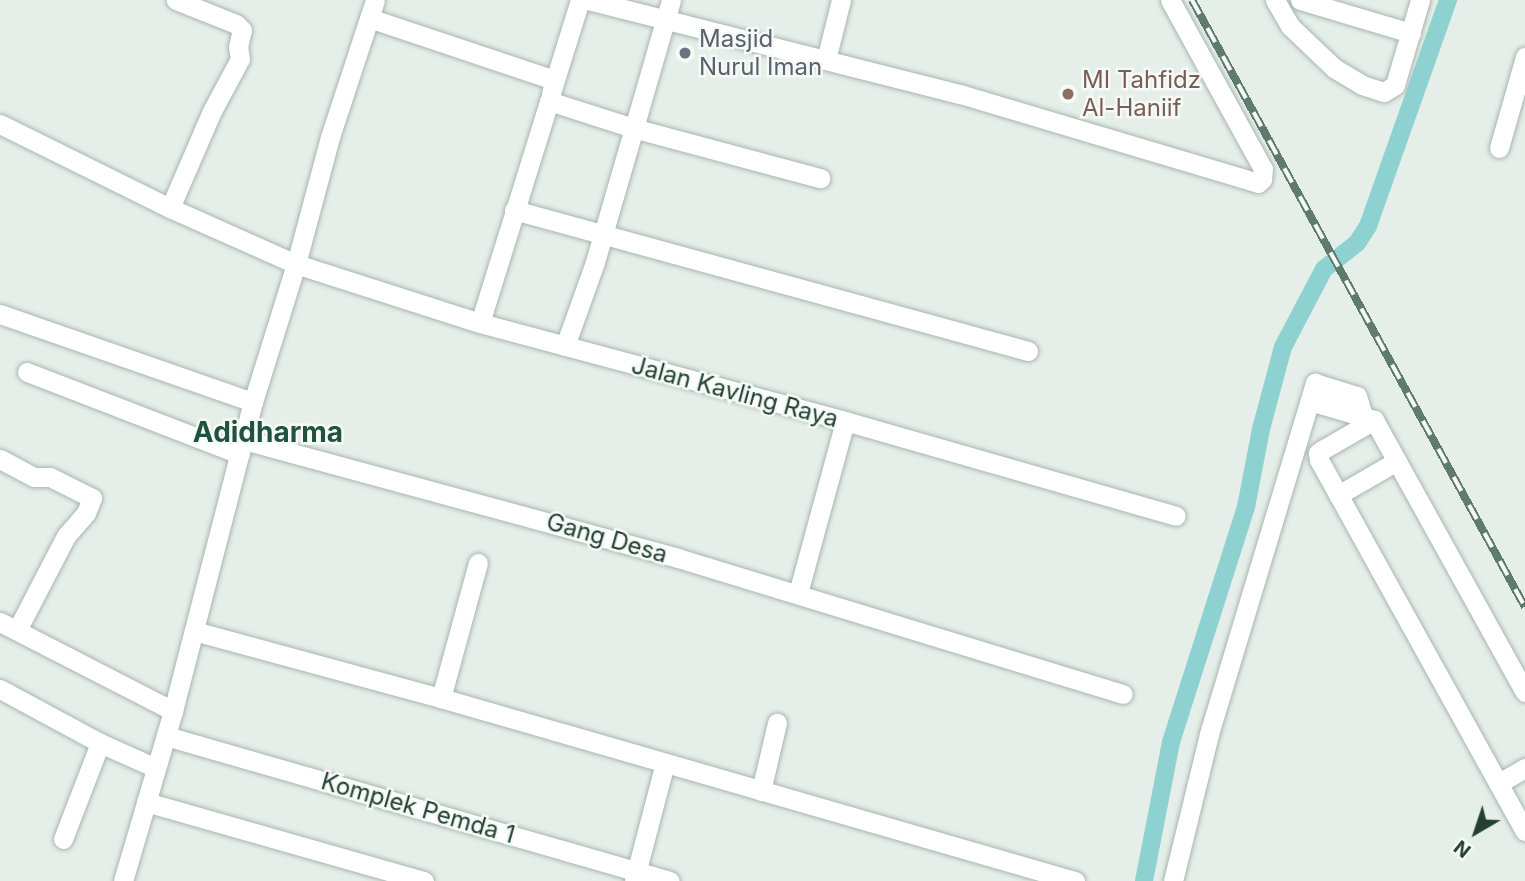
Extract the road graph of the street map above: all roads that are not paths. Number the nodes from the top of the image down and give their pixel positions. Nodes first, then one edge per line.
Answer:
1 (176, 0) edge
2 (580, 0) edge
3 (588, 0) edge
4 (671, 0) edge
5 (841, 0) edge
6 (1170, 0) edge
7 (1275, 0) edge
8 (1300, 0) edge
9 (1419, 0) edge
10 (372, 9) edge
11 (666, 20) junction
12 (1411, 33) junction
13 (1525, 57) edge
14 (825, 60) junction
15 (554, 80) junction
16 (549, 101) junction
17 (0, 124) edge
18 (633, 128) junction
19 (1499, 148) dead end
20 (820, 178) dead end
21 (170, 208) junction
22 (514, 210) junction
23 (603, 233) junction
24 (296, 264) junction
25 (0, 314) edge
26 (480, 323) junction
27 (565, 346) junction
28 (1028, 351) dead end
29 (27, 372) dead end
30 (253, 402) junction
31 (1369, 418) junction
32 (845, 421) junction
33 (242, 447) junction
34 (0, 458) edge
35 (1397, 461) junction
36 (1338, 495) junction
37 (1176, 516) dead end
38 (478, 563) dead end
39 (798, 593) junction
40 (8, 626) edge
41 (194, 631) junction
42 (0, 689) edge
43 (1525, 692) edge
44 (1122, 694) dead end
45 (441, 698) junction
46 (173, 711) junction
47 (777, 723) dead end
48 (166, 736) junction
49 (100, 743) junction
50 (665, 764) junction
51 (156, 768) junction
52 (1525, 768) edge
53 (1499, 783) junction
54 (761, 791) junction
55 (146, 802) junction
56 (1525, 831) edge
57 (63, 839) dead end
58 (635, 876) edge
59 (129, 880) edge
60 (424, 881) edge
61 (670, 881) edge
62 (1075, 881) edge
63 (1173, 881) edge

1 - 21 street
2 - 15 street
3 - 11 street
4 - 11 street
5 - 14 street
6 - 14 street
7 - 12 street
8 - 12 street
9 - 12 street
10 - 15 street
10 - 24 street
11 - 14 street
11 - 18 street
13 - 19 street
15 - 16 street
16 - 18 street
16 - 22 street
17 - 21 street, Jalan Kavling Raya
18 - 20 street
18 - 23 street
21 - 24 street, Jalan Kavling Raya
22 - 23 street
22 - 26 street
23 - 27 street
23 - 28 street
24 - 26 street, Jalan Kavling Raya
24 - 30 street
25 - 30 street
26 - 27 street, Jalan Kavling Raya
27 - 32 street, Jalan Kavling Raya
29 - 33 street, Gang Desa
30 - 33 street
31 - 35 street
31 - 36 street
31 - 63 street
32 - 37 street, Jalan Kavling Raya
32 - 39 street
33 - 39 street, Gang Desa
33 - 41 street
34 - 40 street
35 - 36 street
35 - 43 street
36 - 53 street
38 - 45 street
39 - 44 street, Gang Desa
40 - 46 street
41 - 45 street
41 - 46 street
42 - 49 street
45 - 50 street
46 - 48 street
47 - 54 street
48 - 51 street
48 - 58 street, Komplek Pemda 1
49 - 51 street
49 - 57 street
50 - 54 street
50 - 58 street
51 - 55 street
52 - 53 street
53 - 56 street
54 - 62 street
55 - 59 street
55 - 60 street
58 - 61 street, Komplek Pemda 1

